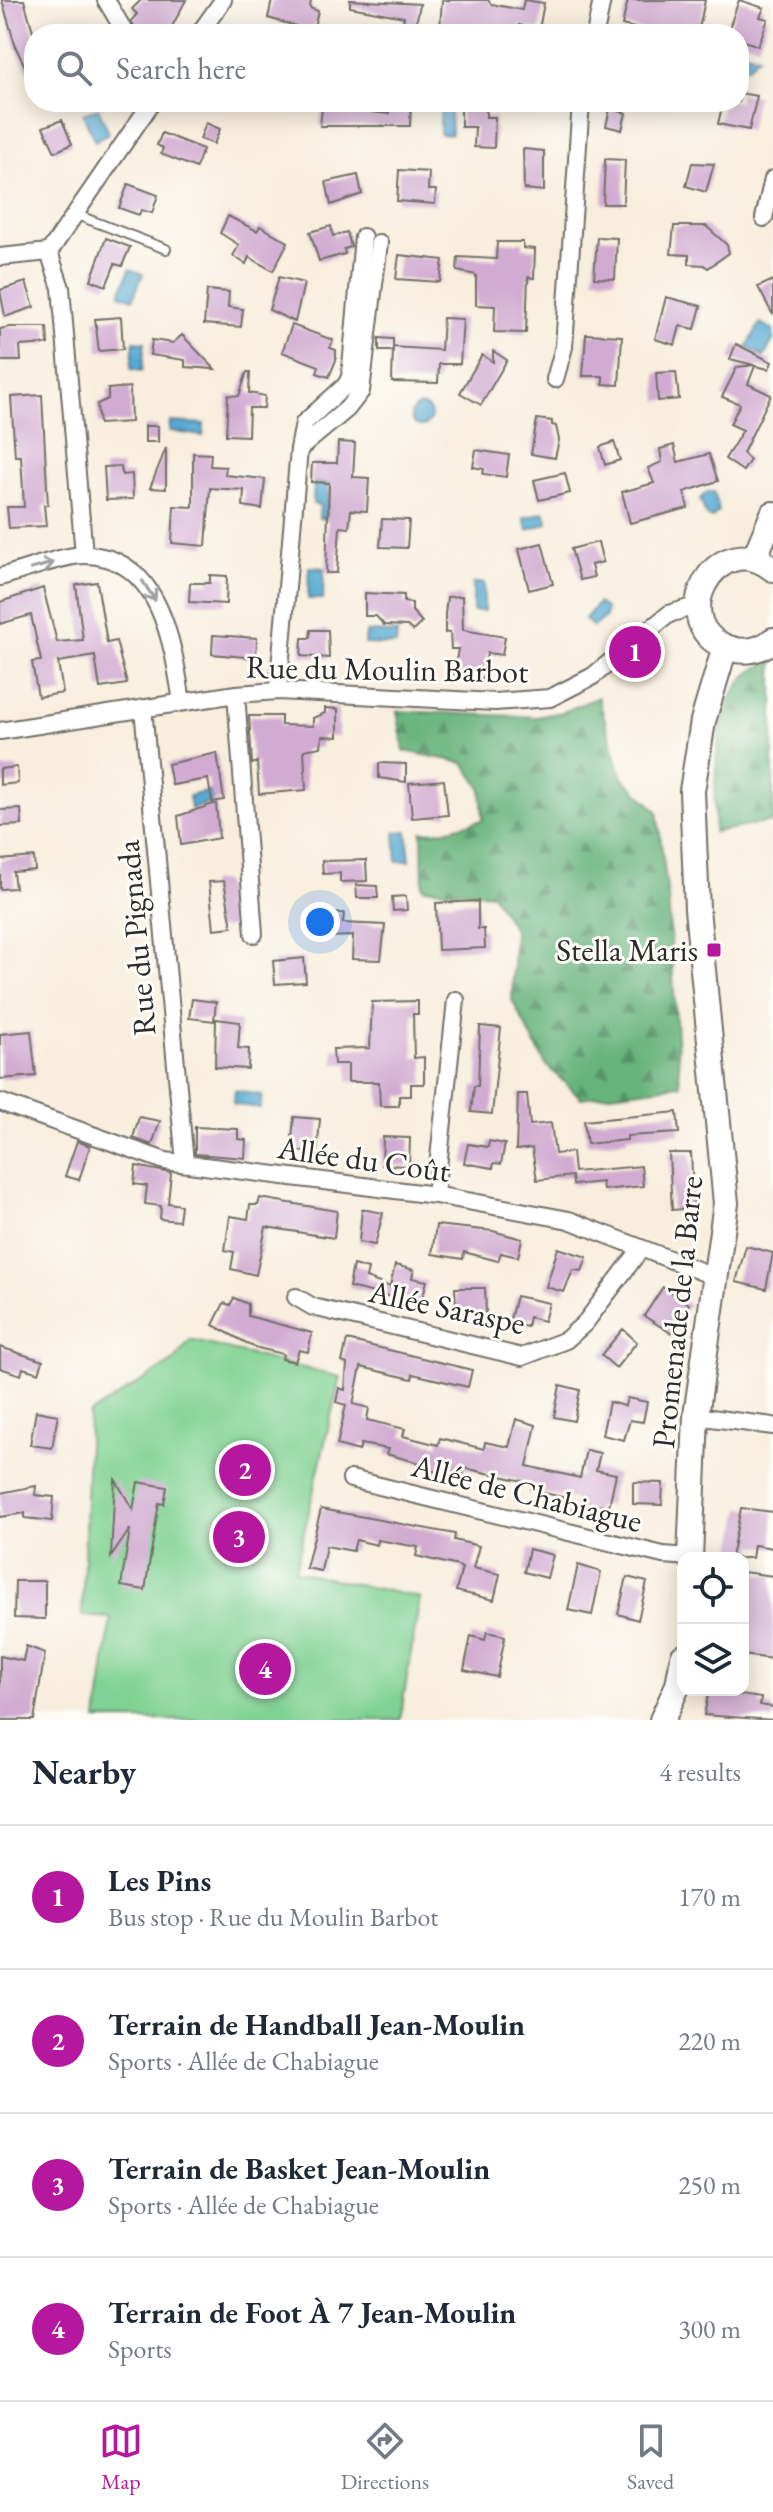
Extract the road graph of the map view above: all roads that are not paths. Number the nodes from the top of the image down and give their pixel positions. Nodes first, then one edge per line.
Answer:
1 (106, 0) edge
2 (223, 0) edge
3 (602, 0) edge
4 (120, 24) edge
5 (206, 24) edge
6 (597, 24) edge
7 (145, 112) edge
8 (580, 112) edge
9 (773, 179) edge
10 (77, 215) junction
11 (764, 218) dead end
12 (371, 240) dead end
13 (166, 249) dead end
14 (49, 252) junction
15 (0, 257) edge
16 (555, 379) dead end
17 (773, 514) edge
18 (84, 555) junction
19 (764, 564) edge
20 (0, 577) edge
21 (698, 605) junction
22 (773, 640) edge
23 (725, 647) junction
24 (278, 691) junction
25 (236, 694) junction
26 (182, 702) junction
27 (143, 708) junction
28 (0, 731) edge
29 (254, 934) dead end
30 (456, 1000) dead end
31 (0, 1102) edge
32 (185, 1163) junction
33 (435, 1195) junction
34 (640, 1250) junction
35 (718, 1278) junction
36 (296, 1297) dead end
37 (696, 1416) junction
38 (773, 1426) edge
39 (351, 1479) dead end
40 (690, 1552) edge
41 (677, 1557) edge
42 (677, 1687) edge
43 (662, 1720) edge

1 - 4 street
2 - 5 street
3 - 6 street
7 - 10 street
8 - 16 street
9 - 11 street
10 - 13 lane
10 - 14 street
12 - 24 street
14 - 15 street
14 - 18 street
17 - 19 main road
20 -> 18 street
18 -> 26 street
19 - 21 main road
21 - 23 main road
21 - 24 street, Rue du Moulin Barbot
22 - 23 main road
23 - 35 main road, Promenade de la Barre
24 - 25 street, Rue du Moulin Barbot
25 - 26 street, Rue du Moulin Barbot
25 - 29 street
26 - 27 street, Rue du Moulin Barbot
27 - 28 street, Rue du Moulin Barbot
27 - 32 street, Rue du Pignada
30 - 33 street
31 - 32 street, Allée du Coût
32 - 33 street, Allée du Coût
33 - 34 street, Allée du Coût
34 - 35 street, Allée du Coût
34 - 36 street, Allée Saraspe
35 - 37 main road, Promenade de la Barre
37 - 38 street
37 - 40 main road, Promenade de la Barre
39 - 41 street, Allée de Chabiague
42 - 43 main road

